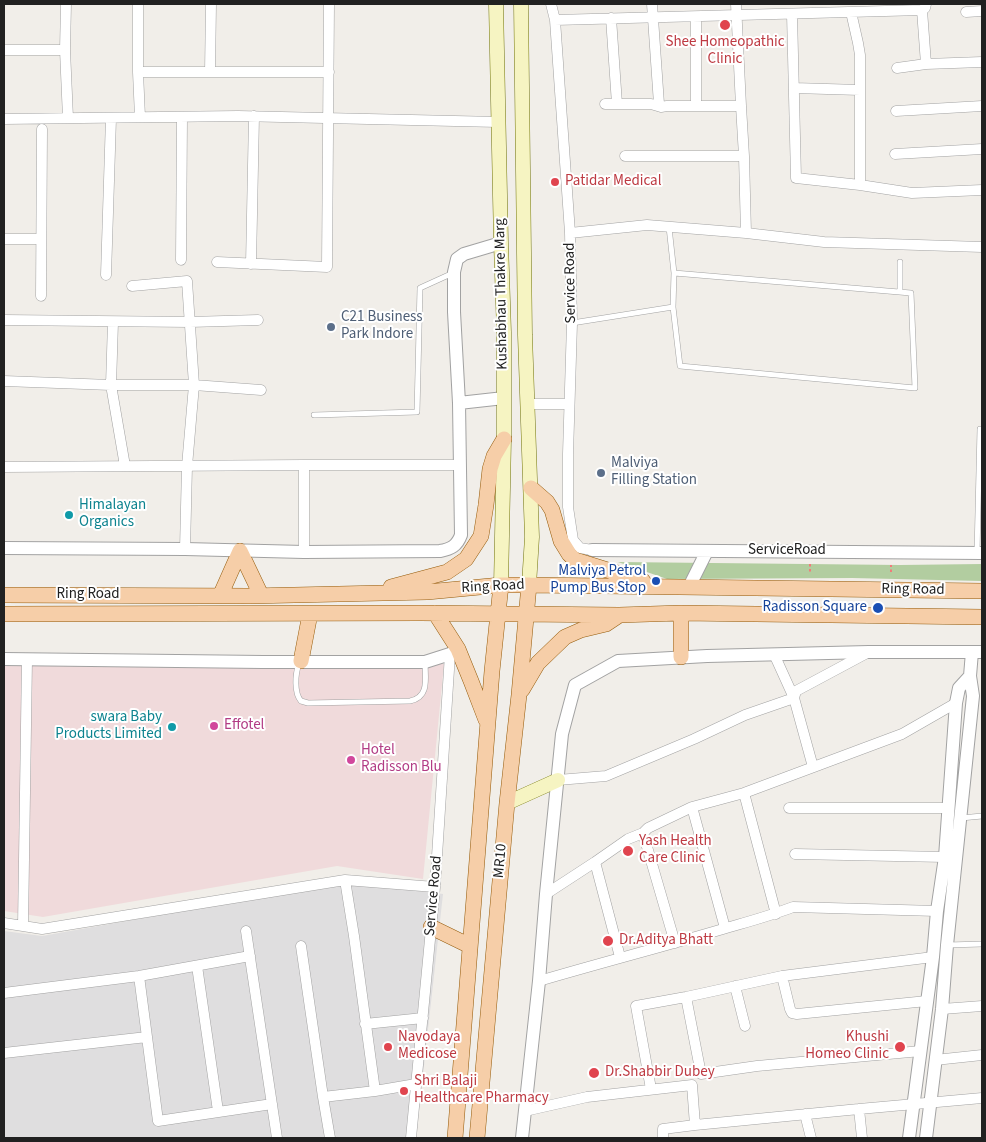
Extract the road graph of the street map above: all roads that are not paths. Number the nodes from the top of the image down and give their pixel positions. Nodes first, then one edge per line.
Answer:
1 (66, 4) edge
2 (138, 4) edge
3 (211, 4) edge
4 (329, 4) edge
5 (496, 4) edge
6 (520, 4) edge
7 (552, 4) edge
8 (652, 4) edge
9 (736, 4) edge
10 (924, 7) edge
11 (851, 12) junction
12 (966, 12) dead end
13 (982, 12) edge
14 (792, 14) junction
15 (738, 15) junction
16 (696, 17) junction
17 (611, 18) junction
18 (652, 18) junction
19 (555, 20) junction
20 (4, 50) edge
21 (65, 50) junction
22 (982, 62) edge
23 (926, 64) junction
24 (897, 68) dead end
25 (138, 72) junction
26 (210, 72) junction
27 (328, 72) junction
28 (794, 88) junction
29 (860, 90) junction
30 (605, 104) dead end
31 (617, 104) junction
32 (696, 106) junction
33 (741, 106) junction
34 (982, 106) edge
35 (661, 107) junction
36 (896, 111) dead end
37 (254, 116) junction
38 (140, 117) junction
39 (182, 117) junction
40 (68, 118) junction
41 (111, 118) junction
42 (328, 118) junction
43 (4, 119) edge
44 (498, 122) junction
45 (42, 130) dead end
46 (982, 149) edge
47 (895, 154) dead end
48 (625, 156) dead end
49 (744, 156) junction
50 (860, 185) junction
51 (982, 190) edge
52 (669, 227) junction
53 (570, 233) junction
54 (746, 233) junction
55 (4, 239) edge
56 (41, 240) junction
57 (501, 244) junction
58 (982, 248) edge
59 (181, 260) dead end
60 (217, 262) dead end
61 (900, 262) dead end
62 (251, 264) junction
63 (454, 272) junction
64 (674, 273) junction
65 (106, 275) dead end
66 (132, 286) dead end
67 (900, 292) junction
68 (41, 296) dead end
69 (672, 307) junction
70 (4, 320) edge
71 (258, 320) dead end
72 (113, 322) junction
73 (190, 322) junction
74 (572, 323) junction
75 (4, 381) edge
76 (111, 384) junction
77 (194, 385) junction
78 (261, 390) dead end
79 (504, 398) junction
80 (459, 403) junction
81 (528, 404) junction
82 (569, 404) junction
83 (314, 415) dead end
84 (980, 428) dead end
85 (504, 439) junction
86 (304, 465) junction
87 (460, 465) junction
88 (125, 466) junction
89 (186, 466) junction
90 (4, 467) edge
91 (531, 488) junction
92 (4, 548) edge
93 (184, 549) junction
94 (240, 550) junction
95 (592, 550) joint
96 (707, 551) junction
97 (304, 552) junction
98 (980, 553) edge
99 (501, 585) junction
100 (529, 585) junction
101 (661, 587) junction
102 (689, 587) junction
103 (982, 591) edge
104 (370, 593) junction
105 (4, 595) edge
106 (262, 595) junction
107 (220, 596) junction
108 (435, 613) junction
109 (498, 613) junction
110 (681, 613) junction
111 (4, 614) edge
112 (310, 614) junction
113 (526, 614) junction
114 (620, 615) junction
115 (982, 617) edge
116 (454, 652) junction
117 (869, 652) junction
118 (977, 652) edge
119 (774, 654) junction
120 (681, 657) junction
121 (4, 659) edge
122 (27, 659) junction
123 (301, 661) junction
124 (425, 662) junction
125 (970, 676) junction
126 (519, 695) junction
127 (794, 698) junction
128 (956, 703) junction
129 (488, 726) junction
130 (813, 768) junction
131 (558, 780) junction
132 (744, 793) junction
133 (507, 803) junction
134 (692, 808) junction
135 (789, 808) dead end
136 (949, 808) junction
137 (982, 816) edge
138 (961, 818) junction
139 (643, 833) junction
140 (795, 854) dead end
141 (945, 857) junction
142 (595, 862) junction
143 (345, 880) junction
144 (435, 887) junction
145 (546, 894) junction
146 (937, 911) junction
147 (776, 914) junction
148 (4, 923) edge
149 (23, 926) junction
150 (431, 927) junction
151 (726, 928) junction
152 (246, 931) dead end
153 (675, 943) junction
154 (982, 944) edge
155 (947, 945) junction
156 (301, 946) dead end
157 (470, 946) junction
158 (250, 956) junction
159 (620, 957) junction
160 (933, 957) junction
161 (197, 966) junction
162 (139, 976) junction
163 (782, 976) junction
164 (539, 981) junction
165 (735, 986) junction
166 (4, 993) edge
167 (686, 997) junction
168 (927, 1001) junction
169 (982, 1006) edge
170 (942, 1009) junction
171 (423, 1018) junction
172 (365, 1024) junction
173 (745, 1026) dead end
174 (147, 1037) junction
175 (921, 1051) junction
176 (4, 1053) edge
177 (982, 1055) edge
178 (935, 1060) junction
179 (416, 1084) junction
180 (651, 1089) junction
181 (375, 1091) junction
182 (323, 1097) junction
183 (982, 1098) edge
184 (931, 1102) junction
185 (272, 1104) junction
186 (914, 1104) junction
187 (859, 1109) junction
188 (218, 1111) junction
189 (525, 1111) junction
190 (805, 1114) junction
191 (695, 1126) junction
192 (277, 1138) edge
193 (330, 1138) edge
194 (411, 1138) edge
195 (455, 1138) edge
196 (477, 1138) edge
197 (522, 1138) edge
198 (663, 1138) edge
199 (811, 1138) edge
200 (862, 1138) edge
201 (909, 1138) edge
202 (926, 1138) edge

1 - 21 street
2 - 25 street
3 - 26 street
4 - 27 street
5 - 44 main road, Kushabhau Thakre Marg
6 - 81 main road, Kushabhau Thakre Marg
7 - 19 street, Service Road
8 - 18 street
9 - 15 street
10 - 11 street
10 - 23 street
11 - 14 street
11 - 29 street
12 - 13 street
14 - 15 street
14 - 28 street
15 - 16 street
15 - 33 street
16 - 18 street
16 - 32 street
17 - 18 street
17 - 19 street
17 - 31 street
18 - 35 street
19 - 53 street, Service Road
20 - 21 street
21 - 40 street
22 - 23 street
23 - 24 street
25 - 26 street
25 - 38 street
26 - 27 street
27 - 42 street
28 - 29 street
28 - 50 street
29 - 50 street
30 - 31 street
31 - 35 street
32 - 33 street
32 - 35 street
33 - 49 street
34 - 36 street
37 - 39 street
37 - 42 street
37 - 62 street
38 - 39 street
38 - 41 street
39 - 59 street
40 - 41 street
40 - 43 street
41 - 65 street
42 - 44 street
42 - 62 street
44 - 57 main road, Kushabhau Thakre Marg
45 - 56 street
46 - 47 street
48 - 49 street
49 - 54 street
50 - 51 street
52 - 53 street
52 - 54 street
52 - 64 lane
53 - 74 street, Service Road
54 - 58 street
55 - 56 street
56 - 68 street
57 - 63 street
57 - 79 main road, Kushabhau Thakre Marg
60 - 62 street
61 - 67 lane
63 - 80 street
63 - 83 lane
64 - 67 lane
64 - 69 lane
66 - 73 street
67 - 69 lane
69 - 74 lane
70 - 72 street
71 - 73 street
72 - 73 street
72 - 76 street
73 - 77 street
74 - 82 street, Service Road
75 - 76 street
76 - 77 street
76 - 88 street
77 - 78 street
77 - 89 street
79 - 80 street
79 - 85 main road, Kushabhau Thakre Marg
80 - 87 street
81 - 82 street
81 - 91 main road, Kushabhau Thakre Marg
82 - 95 street, Service Road
84 - 98 lane
85 - 99 main road, Kushabhau Thakre Marg
85 - 104 main road
86 - 87 street
86 - 89 street
86 - 97 street
87 - 97 street
88 - 89 street
88 - 90 street
89 - 93 street
91 - 100 main road, Kushabhau Thakre Marg
91 - 101 main road
92 - 93 street
93 - 94 street
94 - 97 street
94 - 106 main road
94 - 107 main road
95 - 96 street, ServiceRoad
96 - 98 street, ServiceRoad
96 - 102 street
99 - 100 main road, Ring Road
99 - 104 main road, Ring Road
99 - 109 main road, MR10
100 - 101 main road, Ring Road
100 - 113 main road, MR10
101 - 102 main road, Ring Road
102 - 103 main road, Ring Road
104 - 106 main road, Ring Road
105 - 107 main road, Ring Road
106 - 107 main road, Ring Road
108 - 109 main road, Ring Road
108 - 112 main road, Ring Road
108 - 116 main road
109 - 113 main road, Ring Road
109 - 129 main road, MR10
110 - 114 main road, Ring Road
110 - 115 main road, Ring Road
110 - 120 main road
111 - 112 main road, Ring Road
112 - 123 main road
113 - 114 main road, Ring Road
113 - 126 main road, MR10
114 - 126 main road
116 - 124 street
116 - 129 main road
116 - 144 street, Service Road
117 - 118 street
117 - 119 street
117 - 127 street
118 - 125 street
119 - 120 street
119 - 127 street
120 - 131 street
121 - 122 street
122 - 123 street
122 - 149 street
123 - 124 street
123 - 124 lane
125 - 128 street
125 - 138 street
126 - 133 main road, MR10
127 - 130 street
127 - 131 street
128 - 130 street
128 - 136 street
129 - 157 main road, MR10
130 - 132 street
131 - 133 main road
131 - 145 street
132 - 134 street
132 - 147 street
133 - 196 main road, MR10
134 - 139 street
134 - 151 street
135 - 136 street
136 - 141 street
137 - 138 lane
138 - 155 street
139 - 142 street
139 - 153 street
140 - 141 street
141 - 146 street
142 - 145 street
142 - 159 street
143 - 144 street
143 - 149 street
143 - 172 street
144 - 150 street, Service Road
145 - 164 street
146 - 147 street
146 - 160 street
147 - 151 street
148 - 149 street
150 - 157 main road
150 - 171 street, Service Road
151 - 153 street
152 - 158 street
153 - 159 street
154 - 155 lane
155 - 170 street
156 - 182 street
157 - 195 main road, MR10
158 - 161 street
158 - 185 street
159 - 164 street
160 - 163 street
160 - 168 street
161 - 162 street
161 - 188 street
162 - 166 street
162 - 174 street
163 - 165 street
163 - 168 street
164 - 189 street
165 - 167 street
165 - 173 street
167 - 175 street
167 - 180 street
168 - 175 street
169 - 170 street
170 - 178 street
171 - 172 street
171 - 179 street, Service Road
172 - 181 street
174 - 176 street
174 - 188 street
175 - 186 street
177 - 178 street
178 - 184 street
179 - 181 street
179 - 194 street, Service Road
180 - 189 street
180 - 191 street
181 - 182 street
182 - 193 street
183 - 184 street
184 - 186 street
184 - 202 street
185 - 188 street
185 - 192 street
186 - 187 street
186 - 201 street
187 - 190 street
187 - 200 street
189 - 197 street
190 - 191 street
190 - 199 street
191 - 198 street

